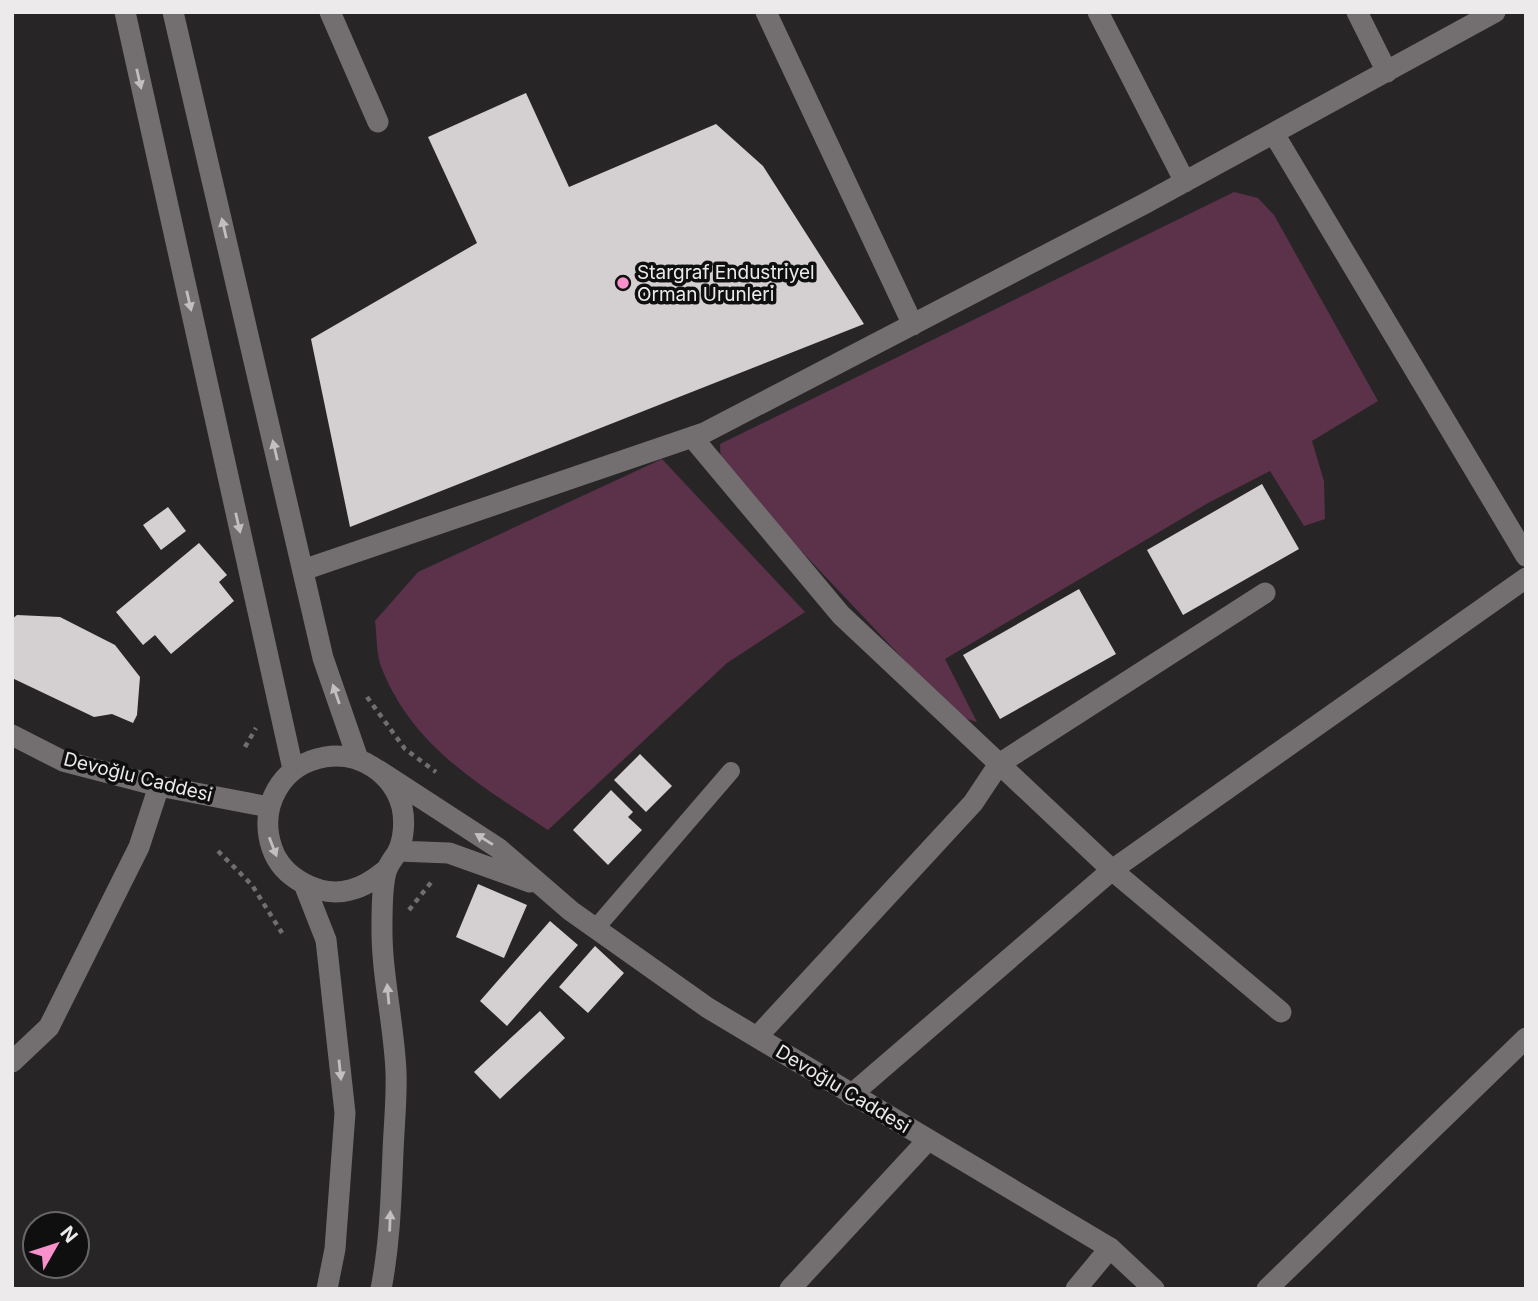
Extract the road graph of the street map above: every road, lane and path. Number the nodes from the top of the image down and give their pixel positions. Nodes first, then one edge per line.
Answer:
1 (125, 12) edge
2 (173, 12) edge
3 (330, 12) edge
4 (766, 12) edge
5 (1098, 12) edge
6 (1357, 12) edge
7 (1495, 12) edge
8 (1387, 72) junction
9 (378, 122) dead end
10 (1274, 134) junction
11 (1185, 182) junction
12 (913, 325) junction
13 (692, 437) junction
14 (1526, 556) edge
15 (303, 570) junction
16 (1526, 578) edge
17 (1265, 593) dead end
18 (366, 696) dead end
19 (256, 728) dead end
20 (12, 735) edge
21 (245, 747) dead end
22 (358, 759) junction
23 (999, 764) junction
24 (293, 769) junction
25 (378, 770) junction
26 (731, 771) dead end
27 (446, 780) dead end
28 (159, 786) junction
29 (269, 807) junction
30 (218, 851) dead end
31 (398, 851) junction
32 (386, 870) junction
33 (1112, 870) junction
34 (433, 880) dead end
35 (535, 883) junction
36 (304, 884) junction
37 (408, 910) dead end
38 (595, 929) junction
39 (282, 933) dead end
40 (1281, 1012) dead end
41 (757, 1037) junction
42 (1526, 1038) edge
43 (12, 1062) edge
44 (851, 1094) junction
45 (928, 1140) junction
46 (1110, 1248) junction
47 (327, 1289) edge
48 (381, 1289) edge
49 (790, 1289) edge
50 (1076, 1289) edge
51 (1154, 1289) edge
52 (1267, 1289) edge

1 -> 24 street
15 -> 2 street
3 - 9 street
4 - 12 street
5 - 11 street
6 - 8 street
7 - 8 street
8 - 10 street
10 - 11 street
10 - 14 street
11 - 12 street
12 - 13 street
13 - 15 street
13 - 23 street
22 -> 15 street
16 - 33 street
17 - 23 street
18 - 27 path
19 - 21 path
20 - 28 street, Devoğlu Caddesi
22 - 24 street
22 - 25 street
23 - 33 street
23 - 41 street
24 - 29 street
25 - 31 street
35 -> 25 street
26 - 38 lane
28 - 29 street, Devoğlu Caddesi
28 - 43 street
29 -> 36 street
30 - 39 path
31 - 32 street
31 - 35 street
32 - 36 street
48 -> 32 street
33 - 40 street
33 - 44 street
34 - 37 path
35 - 38 street, Devoğlu Caddesi
36 -> 47 street
38 - 41 street, Devoğlu Caddesi
41 - 44 street, Devoğlu Caddesi
42 - 52 street
44 - 45 street, Devoğlu Caddesi
45 - 46 street, Devoğlu Caddesi
45 - 49 street
46 - 50 street
46 - 51 street, Devoğlu Caddesi

